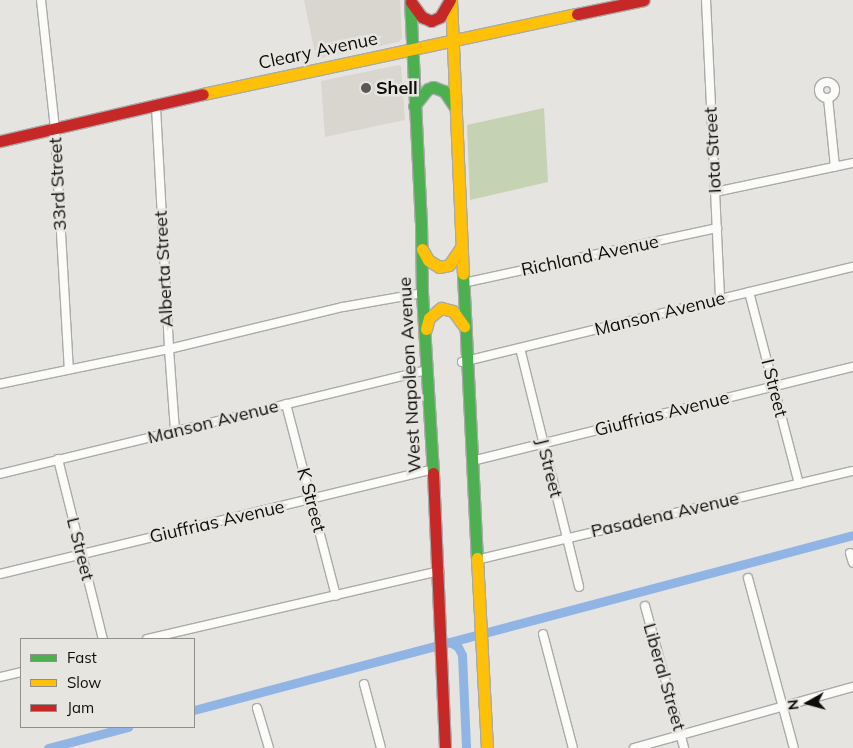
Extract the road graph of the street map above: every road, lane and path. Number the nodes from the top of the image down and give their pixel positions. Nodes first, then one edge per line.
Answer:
1 (41, 0) edge
2 (410, 0) edge
3 (451, 0) edge
4 (644, 0) edge
5 (706, 0) edge
6 (453, 40) junction
7 (412, 49) junction
8 (828, 98) dead end
9 (414, 106) junction
10 (156, 107) junction
11 (454, 108) junction
12 (55, 129) junction
13 (1, 141) edge
14 (853, 163) edge
15 (835, 167) junction
16 (715, 192) junction
17 (717, 228) junction
18 (461, 247) junction
19 (421, 248) junction
20 (853, 267) edge
21 (463, 283) junction
22 (749, 292) junction
23 (422, 293) junction
24 (720, 300) junction
25 (465, 328) junction
26 (425, 332) junction
27 (520, 348) junction
28 (169, 349) junction
29 (464, 361) junction
30 (853, 366) edge
31 (69, 369) junction
32 (427, 370) junction
33 (0, 384) edge
34 (773, 386) junction
35 (286, 404) junction
36 (175, 431) junction
37 (544, 443) junction
38 (58, 459) junction
39 (472, 461) junction
40 (434, 469) junction
41 (853, 471) edge
42 (0, 474) edge
43 (799, 484) junction
44 (311, 500) junction
45 (566, 538) junction
46 (850, 553) dead end
47 (82, 554) junction
48 (476, 560) junction
49 (853, 563) edge
50 (439, 571) junction
51 (0, 574) edge
52 (748, 578) dead end
53 (578, 588) dead end
54 (336, 596) junction
55 (644, 606) dead end
56 (543, 634) dead end
57 (103, 638) edge
58 (152, 638) edge
59 (20, 672) edge
60 (0, 677) edge
61 (364, 684) dead end
62 (853, 687) edge
63 (783, 707) junction
64 (257, 708) dead end
65 (681, 735) junction
66 (269, 748) edge
67 (381, 748) edge
68 (445, 748) edge
69 (487, 748) edge
70 (572, 748) edge
71 (634, 748) edge
72 (684, 748) edge
73 (794, 748) edge

1 - 12 street, 33rd Street
2 - 3 main road
2 - 7 main road, West Napoleon Avenue
3 - 6 main road
4 - 6 main road, Cleary Avenue
5 - 16 street, Iota Street
6 - 7 main road, Cleary Avenue
6 - 11 main road
7 - 9 main road, West Napoleon Avenue
7 - 10 main road, Cleary Avenue
8 - 15 street
9 - 11 main road
9 - 19 main road, West Napoleon Avenue
10 - 12 main road, Cleary Avenue
10 - 28 street, Alberta Street
11 - 18 main road
12 - 13 main road, Cleary Avenue
12 - 31 street, 33rd Street
14 - 15 street
15 - 16 street
16 - 17 street, Iota Street
17 - 21 street, Richland Avenue
17 - 24 street, Iota Street
18 - 19 main road
18 - 21 main road
19 - 23 main road, West Napoleon Avenue
20 - 22 street, Manson Avenue
21 - 25 main road
22 - 24 street, Manson Avenue
22 - 34 street, I Street
23 - 26 main road, West Napoleon Avenue
23 - 28 street
24 - 27 street, Manson Avenue
25 - 26 main road
25 - 29 main road
26 - 32 main road, West Napoleon Avenue
27 - 29 street, Manson Avenue
27 - 37 street, J Street
28 - 31 street
28 - 36 street, Alberta Street
29 - 39 main road
30 - 34 street, Giuffrias Avenue
31 - 33 street
32 - 35 street, Manson Avenue
32 - 40 main road, West Napoleon Avenue
34 - 37 street, Giuffrias Avenue
34 - 43 street, I Street
35 - 36 street, Manson Avenue
35 - 44 street, K Street
36 - 38 street, Manson Avenue
37 - 39 street, Giuffrias Avenue
37 - 45 street, J Street
38 - 42 street, Manson Avenue
38 - 47 street, L Street
39 - 48 main road
40 - 44 street, Giuffrias Avenue
40 - 50 main road, West Napoleon Avenue
41 - 43 street, Pasadena Avenue
43 - 45 street, Pasadena Avenue
44 - 47 street, Giuffrias Avenue
44 - 54 street, K Street
45 - 48 street, Pasadena Avenue
45 - 53 street, J Street
46 - 49 street
47 - 51 street, Giuffrias Avenue
47 - 57 street, L Street
48 - 69 main road
50 - 54 street
50 - 68 main road, West Napoleon Avenue
52 - 63 street
54 - 58 street
55 - 65 street, Liberal Street
56 - 70 street
59 - 60 street
61 - 67 street
62 - 63 street
63 - 65 street
63 - 73 street
64 - 66 street
65 - 71 street
65 - 72 street, Liberal Street

